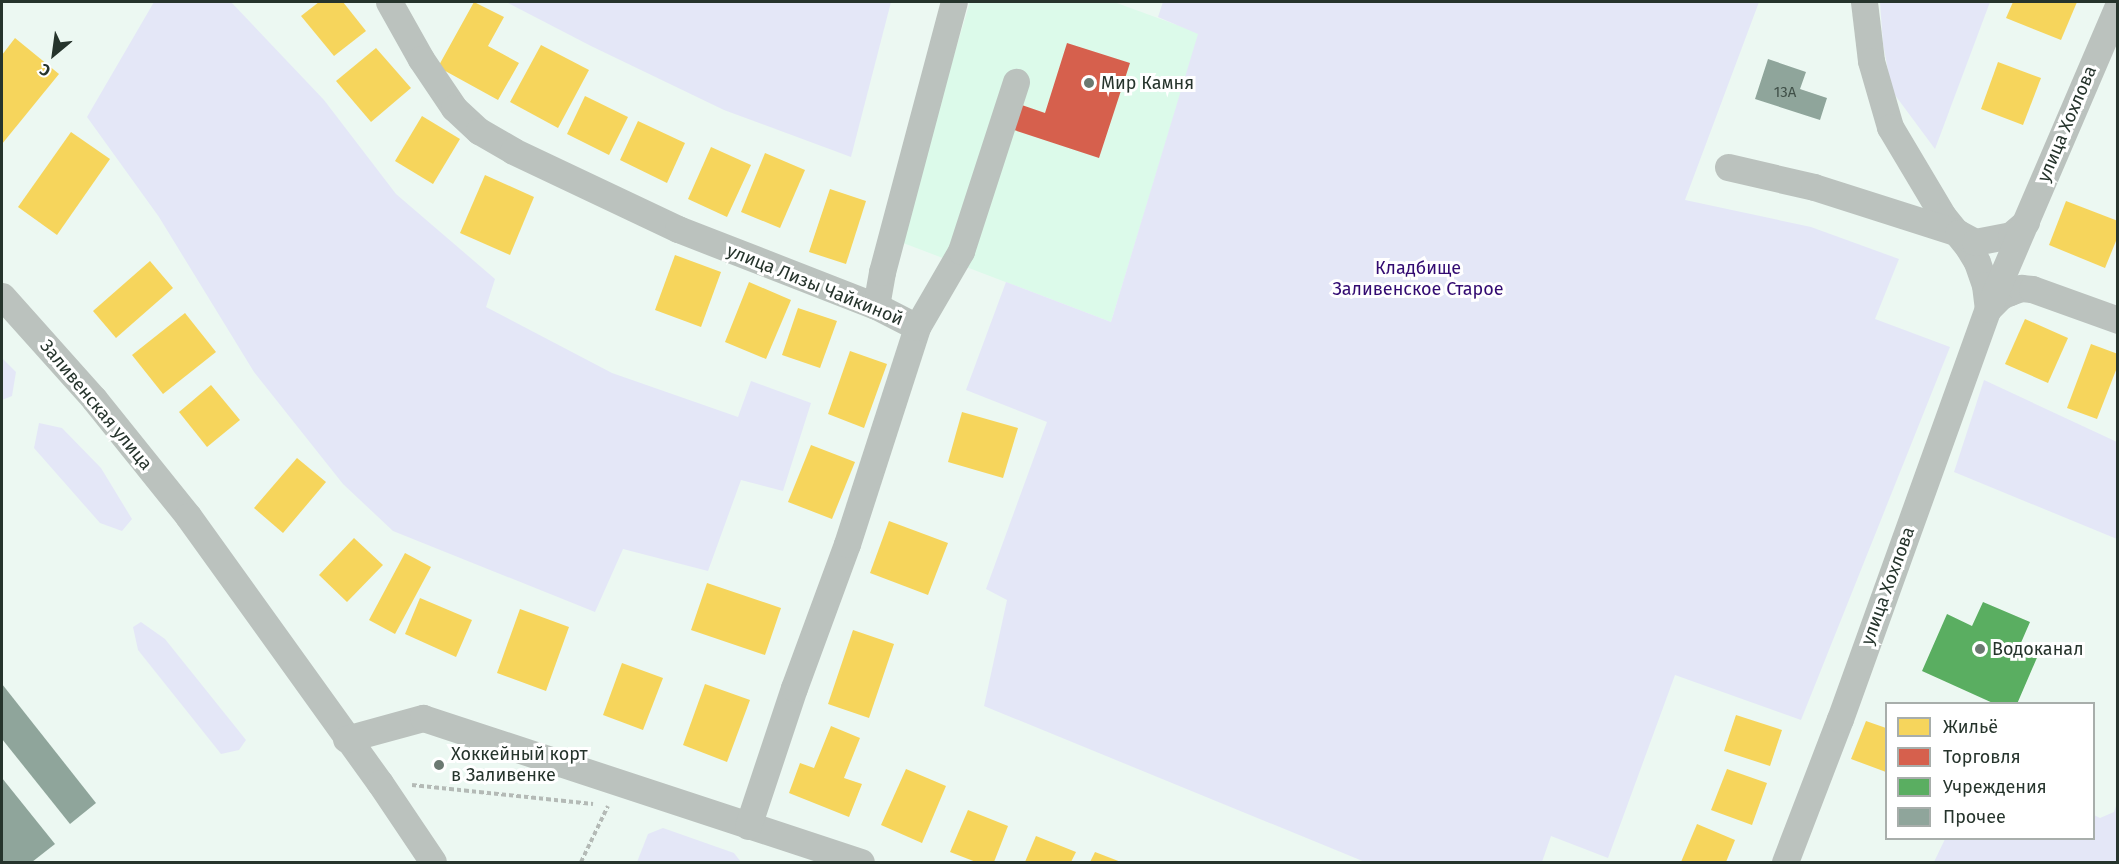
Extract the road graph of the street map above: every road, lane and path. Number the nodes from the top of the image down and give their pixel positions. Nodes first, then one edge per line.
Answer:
1 (389, 2) edge
2 (954, 2) edge
3 (1863, 2) edge
4 (2118, 4) edge
5 (1016, 82) dead end
6 (1728, 167) dead end
7 (2025, 225) junction
8 (1958, 233) junction
9 (2047, 292) junction
10 (2, 296) edge
11 (876, 306) junction
12 (1988, 309) junction
13 (2118, 320) edge
14 (917, 327) junction
15 (346, 739) junction
16 (608, 806) dead end
17 (748, 826) junction
18 (433, 862) edge
19 (581, 862) edge
20 (861, 862) edge
21 (1785, 862) edge

1 - 11 street, улица Лизы Чайкиной
2 - 11 street
3 - 8 street, улица Хохлова
4 - 7 street, улица Хохлова
5 - 14 street
6 - 8 street
7 - 8 street
7 - 9 street
7 - 12 street, улица Хохлова
8 - 12 street, улица Хохлова
9 - 12 street
9 - 13 street
10 - 15 street, Заливенская улица
11 - 14 street, улица Лизы Чайкиной
12 - 21 street, улица Хохлова
14 - 17 street, улица Лизы Чайкиной
15 - 17 street
15 - 18 street, Заливенская улица
16 - 19 path
17 - 20 street

